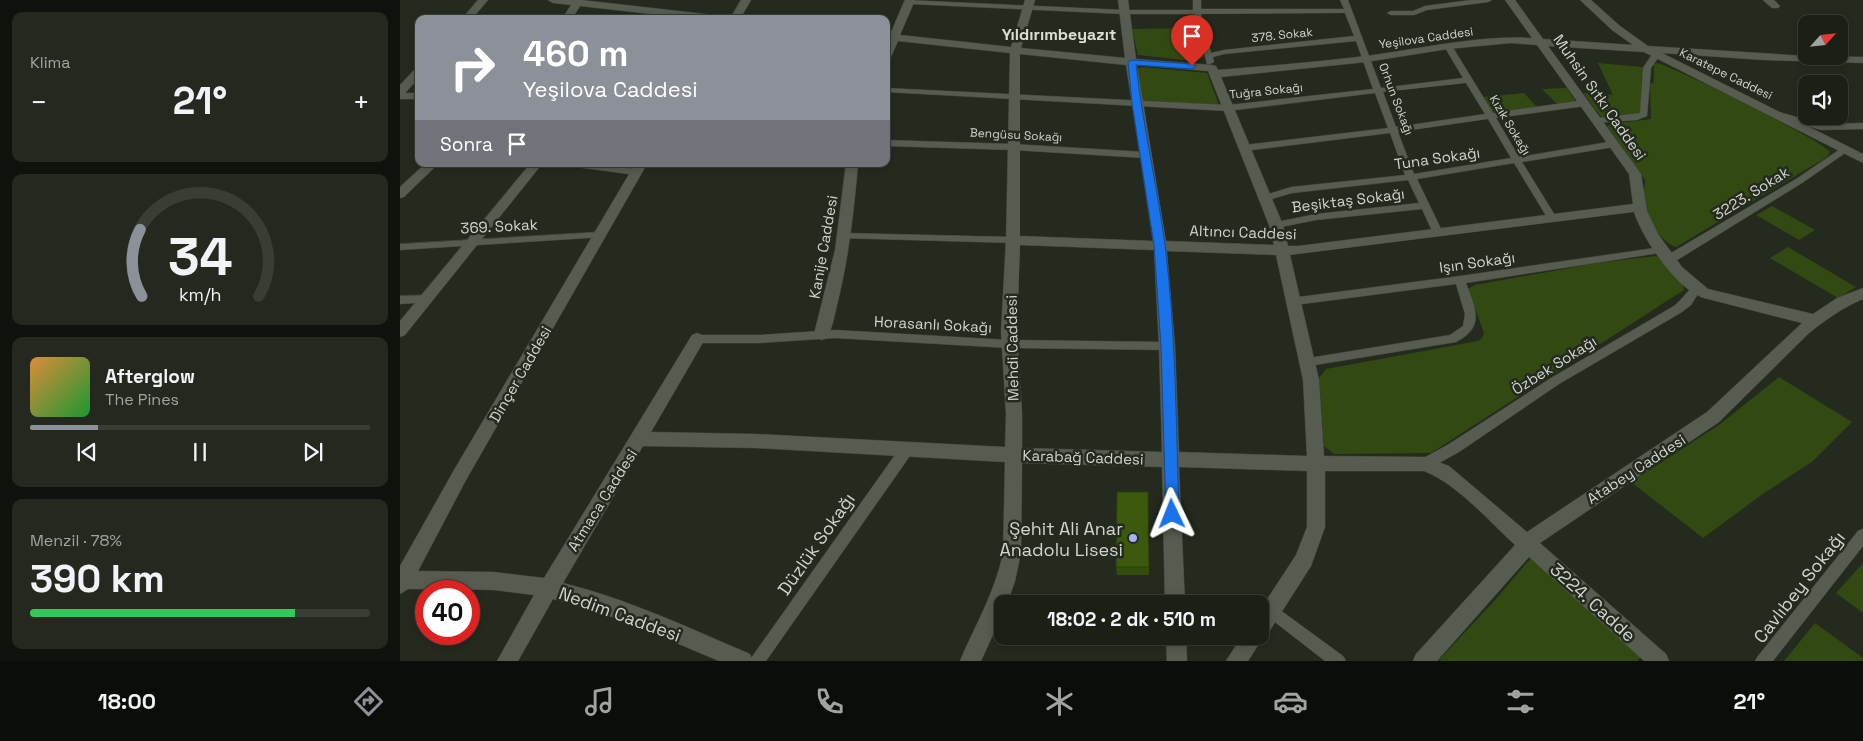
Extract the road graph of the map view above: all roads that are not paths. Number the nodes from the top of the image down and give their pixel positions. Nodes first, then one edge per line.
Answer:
1 (483, 0) edge
2 (553, 0) edge
3 (746, 0) edge
4 (1197, 0) edge
5 (1344, 0) edge
6 (1420, 0) edge
7 (1488, 0) edge
8 (1510, 0) edge
9 (1585, 0) edge
10 (910, 1) edge
11 (578, 2) junction
12 (1029, 4) edge
13 (1124, 6) edge
14 (1425, 8) junction
15 (1348, 11) junction
16 (1197, 12) junction
17 (1391, 13) dead end
18 (470, 15) edge
19 (570, 15) edge
20 (689, 15) edge
21 (737, 15) edge
22 (890, 38) edge
23 (1358, 38) junction
24 (1540, 41) junction
25 (1448, 46) junction
26 (1642, 47) junction
27 (1014, 51) junction
28 (1656, 55) junction
29 (1366, 59) junction
30 (1863, 60) edge
31 (1132, 62) junction
32 (1211, 66) junction
33 (415, 76) edge
34 (1468, 80) junction
35 (890, 90) edge
36 (1379, 92) junction
37 (400, 94) edge
38 (415, 96) edge
39 (1014, 96) junction
40 (1136, 103) junction
41 (1585, 104) junction
42 (1228, 108) junction
43 (1775, 113) junction
44 (1490, 117) junction
45 (1598, 121) junction
46 (1863, 126) edge
47 (1393, 130) junction
48 (890, 143) edge
49 (1614, 144) junction
50 (1013, 147) junction
51 (1244, 148) junction
52 (1845, 150) junction
53 (1145, 155) junction
54 (1863, 159) edge
55 (1516, 160) junction
56 (429, 167) edge
57 (533, 167) edge
58 (623, 167) edge
59 (852, 167) edge
60 (639, 168) edge
61 (1411, 177) junction
62 (400, 194) edge
63 (1265, 198) junction
64 (1424, 206) junction
65 (1639, 206) junction
66 (1550, 217) junction
67 (1276, 225) junction
68 (1438, 233) junction
69 (600, 235) junction
70 (844, 236) junction
71 (1013, 240) junction
72 (470, 243) junction
73 (1160, 245) junction
74 (400, 247) edge
75 (1283, 252) junction
76 (1666, 254) junction
77 (1460, 280) junction
78 (1696, 289) junction
79 (1863, 293) edge
80 (426, 299) junction
81 (400, 300) edge
82 (1295, 301) junction
83 (1816, 321) junction
84 (400, 331) edge
85 (822, 334) junction
86 (697, 339) joint
87 (1009, 344) junction
88 (1167, 346) junction
89 (1308, 362) junction
90 (640, 439) junction
91 (907, 449) junction
92 (1012, 455) junction
93 (1171, 459) junction
94 (1316, 463) junction
95 (1425, 464) junction
96 (1863, 536) edge
97 (1528, 544) junction
98 (401, 582) edge
99 (548, 588) junction
100 (1175, 595) edge
101 (1272, 612) junction
102 (1269, 616) edge
103 (1176, 645) edge
104 (1248, 645) edge
105 (507, 661) edge
106 (744, 661) edge
107 (756, 661) edge
108 (970, 661) edge
109 (1177, 661) edge
110 (1236, 661) edge
111 (1338, 661) edge
112 (1423, 661) edge
113 (1659, 661) edge
114 (1763, 661) edge

1 - 18 street
2 - 11 street
3 - 21 street
4 - 16 street
5 - 15 street, Orhun Sokağı
6 - 14 street
7 - 14 street
8 - 24 street, Muhsin Sıtkı Caddesi
9 - 26 street, Karatepe Caddesi
10 - 12 street
10 - 22 street
11 - 19 street
11 - 20 street
12 - 13 street
12 - 27 street, Mehdi Caddesi
13 - 16 street
13 - 31 street
14 - 17 street
15 - 16 street
15 - 23 street, Orhun Sokağı
16 - 32 street
22 - 27 street, Yeşilova Caddesi
23 - 29 street, Orhun Sokağı
23 - 32 street, 378. Sokak
24 - 25 street, Yeşilova Caddesi
24 - 26 street, Yeşilova Caddesi
24 - 41 street, Muhsin Sıtkı Caddesi
25 - 29 street, Yeşilova Caddesi
25 - 34 street, Kızık Sokağı
26 - 28 street, Karatepe Caddesi
26 - 30 street, Yeşilova Caddesi
27 - 31 street, Yeşilova Caddesi
27 - 39 street, Mehdi Caddesi
28 - 43 street, Karatepe Caddesi
28 - 45 street
29 - 32 street, Yeşilova Caddesi
29 - 36 street, Orhun Sokağı
31 - 32 street, Yeşilova Caddesi
31 - 40 street
32 - 42 street
33 - 37 street
34 - 36 street, Tuğra Sokağı
34 - 44 street, Kızık Sokağı
35 - 39 street, Tuğra Sokağı
36 - 42 street, Tuğra Sokağı
36 - 47 street, Orhun Sokağı
37 - 38 street
39 - 40 street, Tuğra Sokağı
39 - 50 street, Mehdi Caddesi
40 - 42 street, Tuğra Sokağı
40 - 53 street
41 - 44 street
41 - 45 street, Muhsin Sıtkı Caddesi
42 - 51 street
43 - 46 street
43 - 52 street, Karatepe Caddesi
44 - 47 street
44 - 55 street, Kızık Sokağı
45 - 49 street, Muhsin Sıtkı Caddesi
47 - 51 street
47 - 61 street, Orhun Sokağı
48 - 50 street, Bengüsu Sokağı
49 - 55 street, Tuna Sokağı
49 - 65 street, Muhsin Sıtkı Caddesi
50 - 53 street, Bengüsu Sokağı
50 - 71 street, Mehdi Caddesi
51 - 63 street
52 - 54 street, Karatepe Caddesi
52 - 76 street, 3223. Sokak
53 - 73 street
55 - 61 street, Tuna Sokağı
55 - 66 street, Kızık Sokağı
56 - 62 street
57 - 72 street
58 - 60 street
59 - 70 street, Kanije Caddesi
60 - 69 street, Dinçer Caddesi
61 - 63 street, Tuna Sokağı
61 - 64 street, Orhun Sokağı
63 - 67 street
64 - 67 street, Beşiktaş Sokağı
64 - 68 street, Orhun Sokağı
65 - 66 street, Altıncı Caddesi
65 - 76 street, Muhsin Sıtkı Caddesi
66 - 68 street, Altıncı Caddesi
67 - 75 street
68 - 75 street, Altıncı Caddesi
69 - 72 street, 369. Sokak
69 - 98 street, Dinçer Caddesi
70 - 71 street, Altıncı Caddesi
70 - 85 street, Kanije Caddesi
71 - 73 street, Altıncı Caddesi
71 - 87 street, Mehdi Caddesi
72 - 74 street, 369. Sokak
72 - 80 street
73 - 75 street, Altıncı Caddesi
73 - 88 street
75 - 82 street
76 - 77 street, Işın Sokağı
76 - 78 street, Muhsin Sıtkı Caddesi
77 - 82 street, Işın Sokağı
77 - 89 street
78 - 83 street
78 - 95 street, Özbek Sokağı
79 - 83 street, Atabey Caddesi
80 - 81 street
80 - 84 street
82 - 89 street
83 - 97 street, Atabey Caddesi
85 - 86 street, Horasanlı Sokağı
85 - 87 street, Horasanlı Sokağı
86 - 90 street, Atmaca Caddesi
87 - 88 street, Horasanlı Sokağı
87 - 92 street, Mehdi Caddesi
88 - 93 street
89 - 94 street
90 - 91 street, Karabağ Caddesi
90 - 99 street, Atmaca Caddesi
91 - 92 street, Karabağ Caddesi
91 - 107 street, Düzlük Sokağı
92 - 93 street, Karabağ Caddesi
92 - 108 street, Mehdi Caddesi
93 - 94 street, Karabağ Caddesi
93 - 100 street
94 - 95 street, Karabağ Caddesi
94 - 101 street
95 - 97 street, Karabağ Caddesi
96 - 114 street, Cavlıbey Sokağı
97 - 112 street, Atabey Caddesi
97 - 113 street, 3224. Cadde
98 - 99 street, Nedim Caddesi
99 - 105 street, Atmaca Caddesi
99 - 106 street, Nedim Caddesi
101 - 102 street
101 - 111 street
103 - 109 street
104 - 110 street

